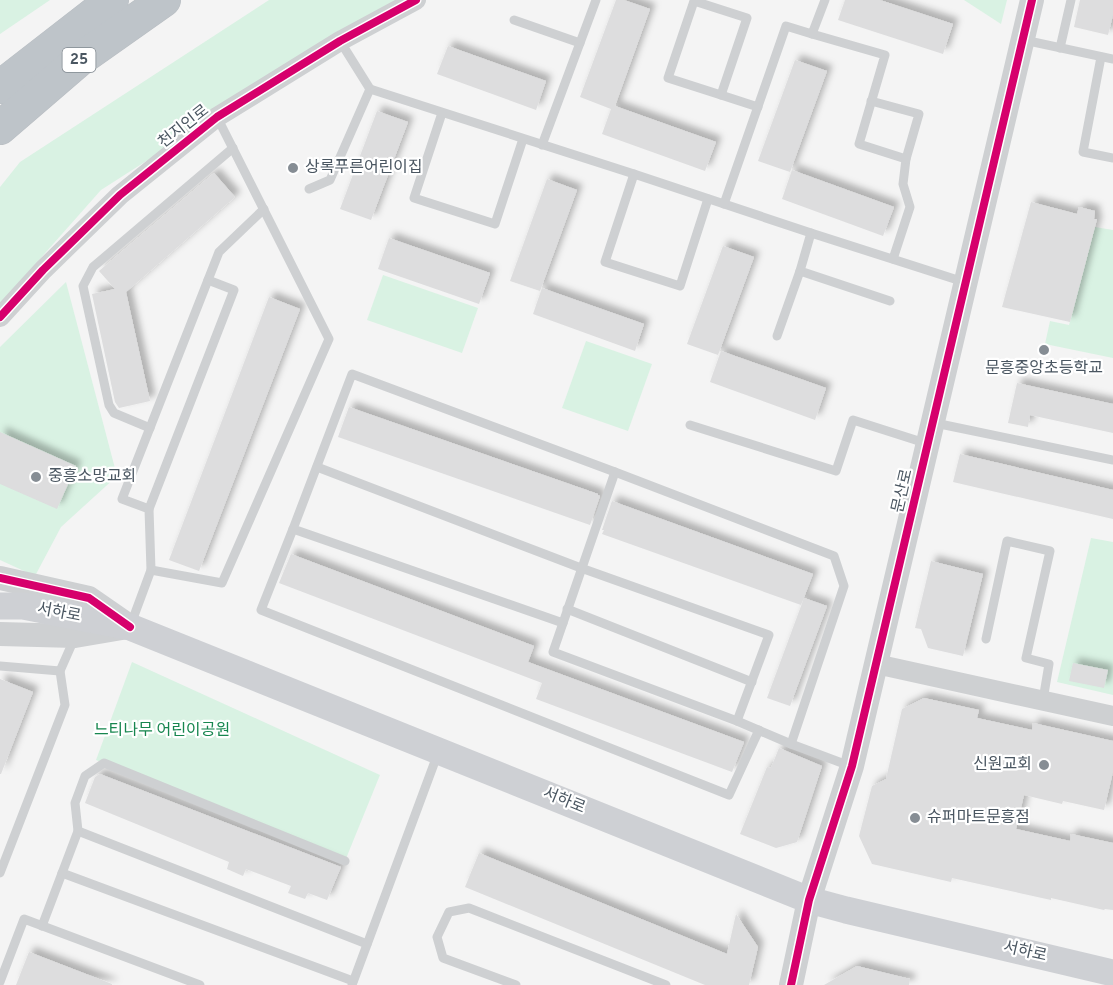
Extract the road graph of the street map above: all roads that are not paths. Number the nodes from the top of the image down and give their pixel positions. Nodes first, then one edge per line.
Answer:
1 (112, 0) edge
2 (164, 0) edge
3 (416, 0) edge
4 (596, 0) edge
5 (693, 0) edge
6 (825, 0) edge
7 (1032, 0) edge
8 (1071, 0) edge
9 (514, 20) dead end
10 (812, 34) junction
11 (1023, 40) junction
12 (340, 41) junction
13 (580, 43) junction
14 (1060, 48) junction
15 (1101, 57) junction
16 (1113, 59) edge
17 (0, 87) edge
18 (370, 89) junction
19 (721, 95) junction
20 (871, 101) junction
21 (758, 107) junction
22 (442, 113) junction
23 (217, 117) junction
24 (0, 128) edge
25 (523, 139) junction
26 (542, 145) junction
27 (233, 148) junction
28 (1113, 158) edge
29 (906, 159) junction
30 (634, 174) junction
31 (309, 189) dead end
32 (708, 199) junction
33 (724, 204) junction
34 (264, 209) junction
35 (812, 233) junction
36 (893, 259) junction
37 (800, 271) junction
38 (208, 280) junction
39 (966, 283) junction
40 (890, 301) dead end
41 (0, 317) edge
42 (777, 336) dead end
43 (690, 425) dead end
44 (150, 428) junction
45 (930, 433) junction
46 (1113, 460) edge
47 (317, 467) junction
48 (615, 472) junction
49 (149, 509) junction
50 (293, 529) junction
51 (581, 568) junction
52 (151, 570) junction
53 (0, 578) edge
54 (11, 606) edge
55 (567, 609) junction
56 (563, 623) junction
57 (130, 627) junction
58 (0, 634) edge
59 (75, 636) junction
60 (986, 639) dead end
61 (876, 664) junction
62 (0, 666) edge
63 (60, 670) junction
64 (752, 682) junction
65 (1043, 700) junction
66 (1113, 716) edge
67 (737, 721) junction
68 (759, 730) junction
69 (791, 744) junction
70 (439, 751) junction
71 (852, 766) junction
72 (78, 831) junction
73 (345, 861) dead end
74 (0, 873) edge
75 (62, 873) junction
76 (809, 900) junction
77 (42, 926) junction
78 (367, 944) junction
79 (1113, 973) edge
80 (0, 982) edge
81 (352, 983) edge
82 (200, 985) edge
83 (516, 985) edge
84 (666, 985) edge
85 (791, 985) edge

1 - 17 highway, 25
2 - 24 highway, 25
3 - 12 street, 천지인로
4 - 13 lane
5 - 19 lane
5 - 19 lane
6 - 10 lane
7 - 11 street, 문산로
8 - 14 lane
9 - 13 lane
10 - 20 lane
10 - 21 lane
11 - 14 lane
11 - 39 street, 문산로
12 - 18 lane
12 - 23 street, 천지인로
13 - 26 lane
14 - 15 lane
15 - 16 lane
15 - 28 lane
18 - 22 lane
18 - 31 lane
19 - 21 lane
20 - 29 lane
20 - 29 lane
21 - 33 lane
22 - 25 lane
22 - 25 lane
23 - 27 lane
23 - 41 street, 천지인로
25 - 26 lane
26 - 30 lane
27 - 34 lane
27 - 44 lane
29 - 36 lane
30 - 32 lane
30 - 32 lane
32 - 33 lane
33 - 35 lane
34 - 38 lane
34 - 52 lane
35 - 36 lane
35 - 37 lane
36 - 39 lane
37 - 40 lane
37 - 42 lane
38 - 44 lane
38 - 49 lane
39 - 45 street, 문산로
43 - 45 lane
44 - 49 lane
45 - 46 lane
45 - 61 street, 문산로
47 - 48 lane
47 - 50 lane
47 - 51 lane
48 - 51 lane
48 - 69 lane
49 - 52 lane
50 - 56 lane
50 - 68 lane
51 - 55 lane
51 - 64 lane
52 - 57 lane
53 - 57 street
54 - 57 main road, 서하로
55 - 56 lane
55 - 64 lane
56 - 67 lane
57 - 59 street
57 - 70 main road, 서하로
58 - 59 street
59 - 63 lane
60 - 65 lane
61 - 65 street
61 - 71 street, 문산로
62 - 63 lane
63 - 74 lane
64 - 67 lane
65 - 66 street
67 - 68 lane
68 - 69 lane
69 - 71 lane
70 - 76 main road, 서하로
70 - 78 lane
71 - 76 street, 문산로
72 - 73 lane
72 - 75 lane
72 - 78 lane
75 - 77 lane
75 - 81 lane
76 - 79 main road, 서하로
76 - 85 street, 문산로
77 - 80 lane
77 - 82 lane
78 - 81 lane
83 - 84 lane

